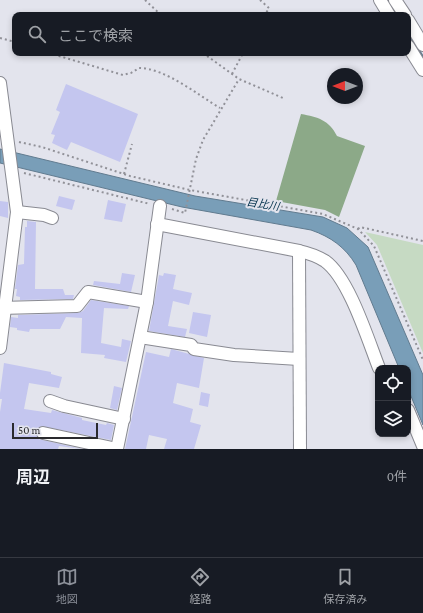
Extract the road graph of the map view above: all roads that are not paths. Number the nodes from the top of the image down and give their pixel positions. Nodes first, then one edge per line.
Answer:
1 (380, 0) edge
2 (395, 0) edge
3 (387, 12) edge
4 (403, 12) edge
5 (411, 25) edge
6 (423, 45) edge
7 (411, 51) edge
8 (423, 70) edge
9 (0, 83) edge
10 (160, 206) road end
11 (17, 212) junction
12 (52, 218) dead end
13 (157, 224) junction
14 (299, 251) junction
15 (147, 302) junction
16 (3, 308) edge
17 (140, 337) junction
18 (0, 348) edge
19 (300, 359) junction
20 (378, 365) edge
21 (50, 401) dead end
22 (411, 417) edge
23 (124, 419) junction
24 (43, 433) dead end
25 (423, 446) edge
26 (117, 449) edge
27 (300, 449) edge

1 - 3 street
2 - 4 street
5 - 6 street
7 - 8 street
9 - 11 street
10 - 13 street
11 - 12 street
11 - 16 street
13 - 14 street
13 - 15 street
14 - 19 street
14 - 20 street
15 - 16 street
15 - 17 street
16 - 18 street
17 - 19 street
17 - 23 street
19 - 27 street
21 - 23 street
22 - 25 street
23 - 26 street
24 - 26 street

